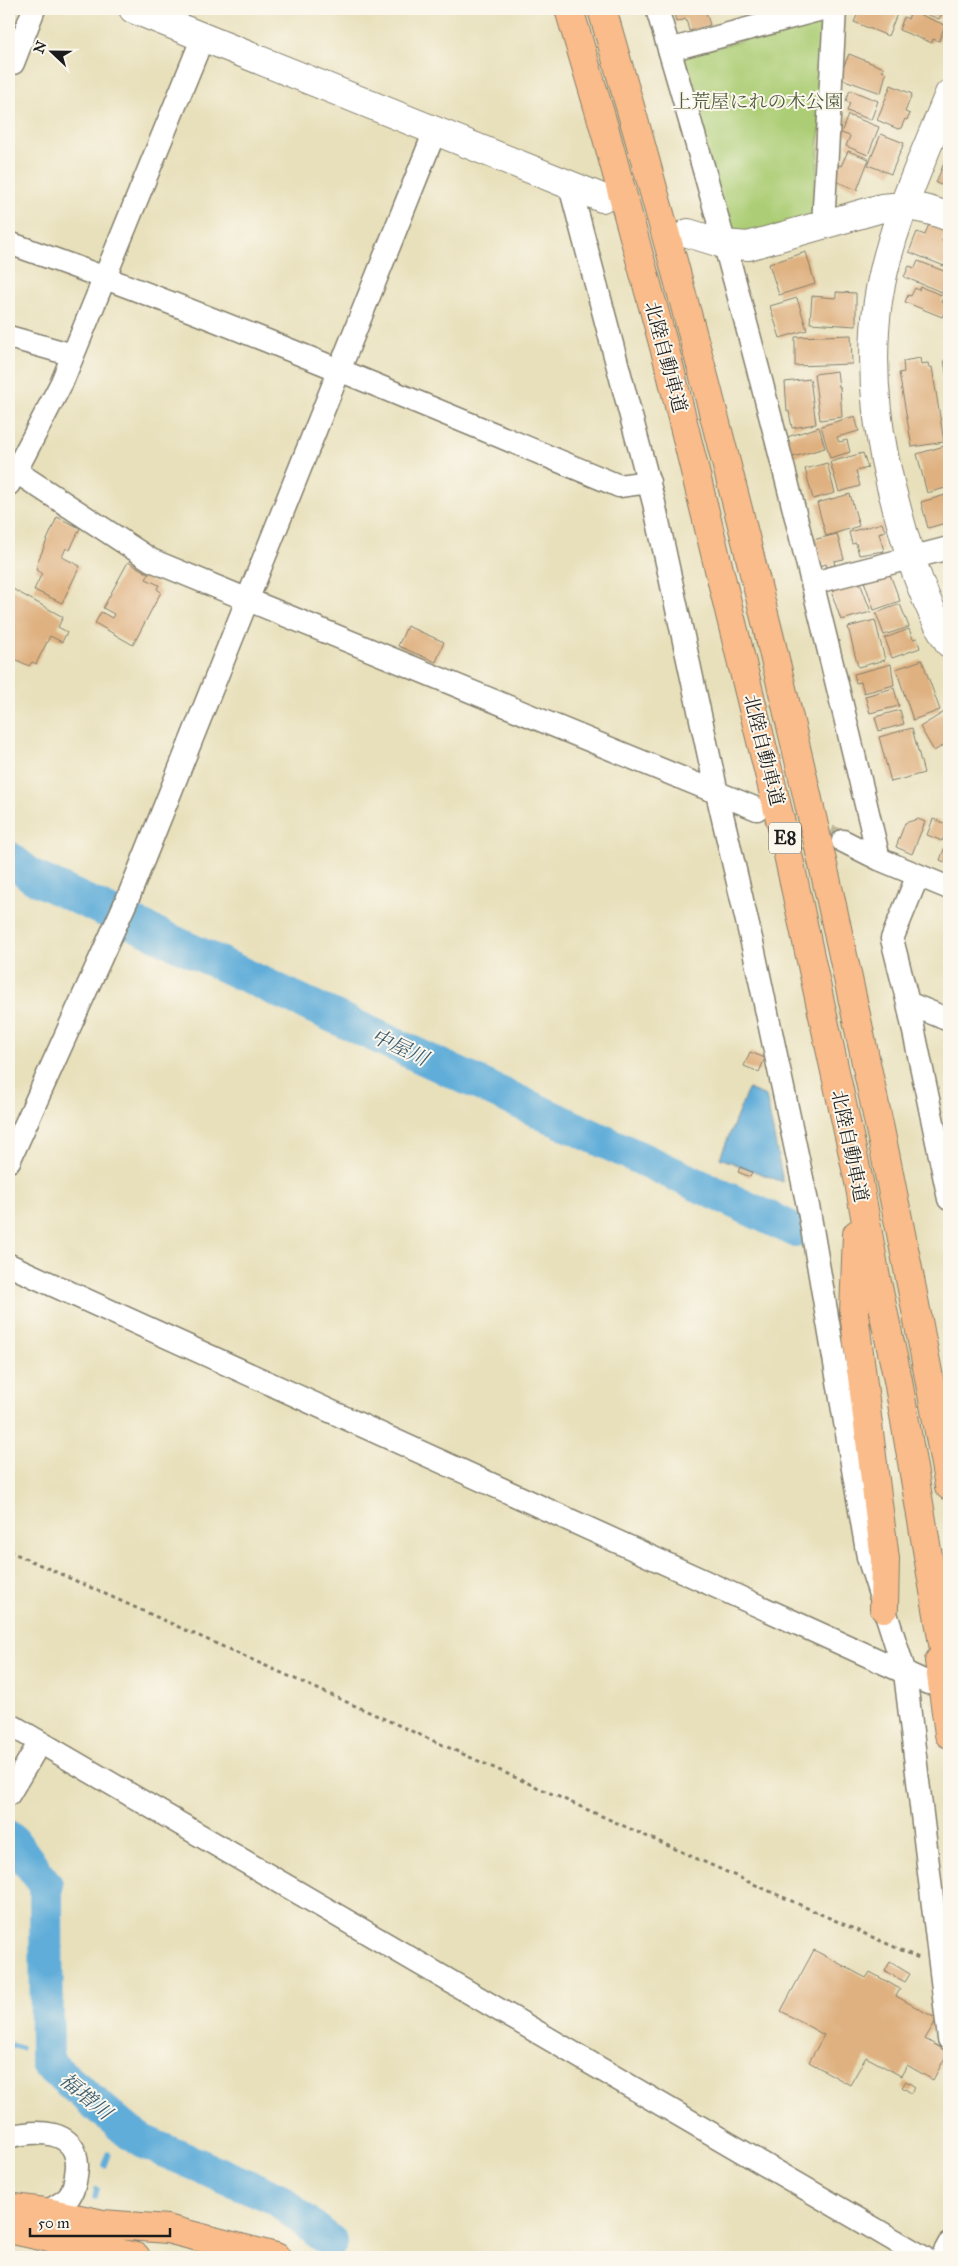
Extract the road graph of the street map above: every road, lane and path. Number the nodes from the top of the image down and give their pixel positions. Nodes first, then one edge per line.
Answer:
1 (34, 9) edge
2 (133, 9) edge
3 (569, 9) edge
4 (602, 9) edge
5 (657, 9) edge
6 (822, 9) edge
7 (835, 9) edge
8 (203, 37) junction
9 (669, 50) junction
10 (9, 63) edge
11 (949, 94) edge
12 (435, 130) junction
13 (570, 186) junction
14 (602, 198) dead end
15 (904, 206) junction
16 (949, 217) edge
17 (824, 225) junction
18 (688, 233) dead end
19 (9, 243) edge
20 (724, 244) junction
21 (106, 278) junction
22 (9, 337) edge
23 (73, 355) junction
24 (338, 370) junction
25 (11, 474) edge
26 (649, 482) junction
27 (949, 548) edge
28 (910, 558) junction
29 (813, 583) junction
30 (248, 600) junction
31 (949, 643) edge
32 (717, 793) junction
33 (757, 808) tunnel mouth
34 (843, 841) tunnel mouth
35 (880, 859) junction
36 (918, 875) junction
37 (949, 888) edge
38 (908, 1003) junction
39 (949, 1020) edge
40 (944, 1151) edge
41 (9, 1161) edge
42 (858, 1182) junction
43 (949, 1199) edge
44 (9, 1265) edge
45 (949, 1486) edge
46 (9, 1551) edge
47 (933, 1579) junction
48 (884, 1608) junction
49 (905, 1673) junction
50 (939, 1681) edge
51 (9, 1724) edge
52 (949, 1734) edge
53 (40, 1742) junction
54 (9, 1794) edge
55 (941, 1968) junction
56 (949, 2038) edge
57 (9, 2138) edge
58 (9, 2207) edge
59 (46, 2212) junction
60 (9, 2229) edge
61 (104, 2244) edge
62 (949, 2244) edge
63 (136, 2257) edge
64 (210, 2257) edge
65 (276, 2257) edge
66 (923, 2257) edge
67 (942, 2257) edge

1 - 10 street
2 - 8 street
3 - 42 highway, 北陸自動車道 / E8
4 - 45 highway, 北陸自動車道 / E8
5 - 9 street
6 - 9 street
7 - 17 street
8 - 12 street
8 - 21 street
9 - 20 street
11 - 15 street
12 - 13 street
12 - 24 street
13 - 14 street
13 - 26 street
15 - 16 street
15 - 17 street
15 - 28 street
17 - 20 street
18 - 20 street
19 - 21 street
20 - 29 street
21 - 23 street
21 - 24 street
22 - 23 street
23 - 25 street
24 - 26 street
24 - 30 street
25 - 30 street
26 - 32 street
27 - 28 street
28 - 29 street
28 - 31 street
29 - 35 street
30 - 32 street
30 - 41 street
32 - 33 street
32 - 48 street
34 - 35 street
35 - 36 street
36 - 37 street
36 - 38 street
38 - 39 street
38 - 40 street
40 - 43 street
42 - 47 highway, 北陸自動車道 / E8
42 - 48 highway
44 - 49 street
46 - 55 path
47 - 50 highway, 北陸自動車道 / E8
47 - 52 highway
48 - 49 street
49 - 50 street
49 - 55 street
51 - 53 street
53 - 54 street
53 - 66 street
55 - 56 street
57 - 59 street
58 - 59 highway
59 - 61 highway
60 - 61 highway
61 - 63 highway
61 - 64 highway
61 - 65 highway
62 - 67 street

